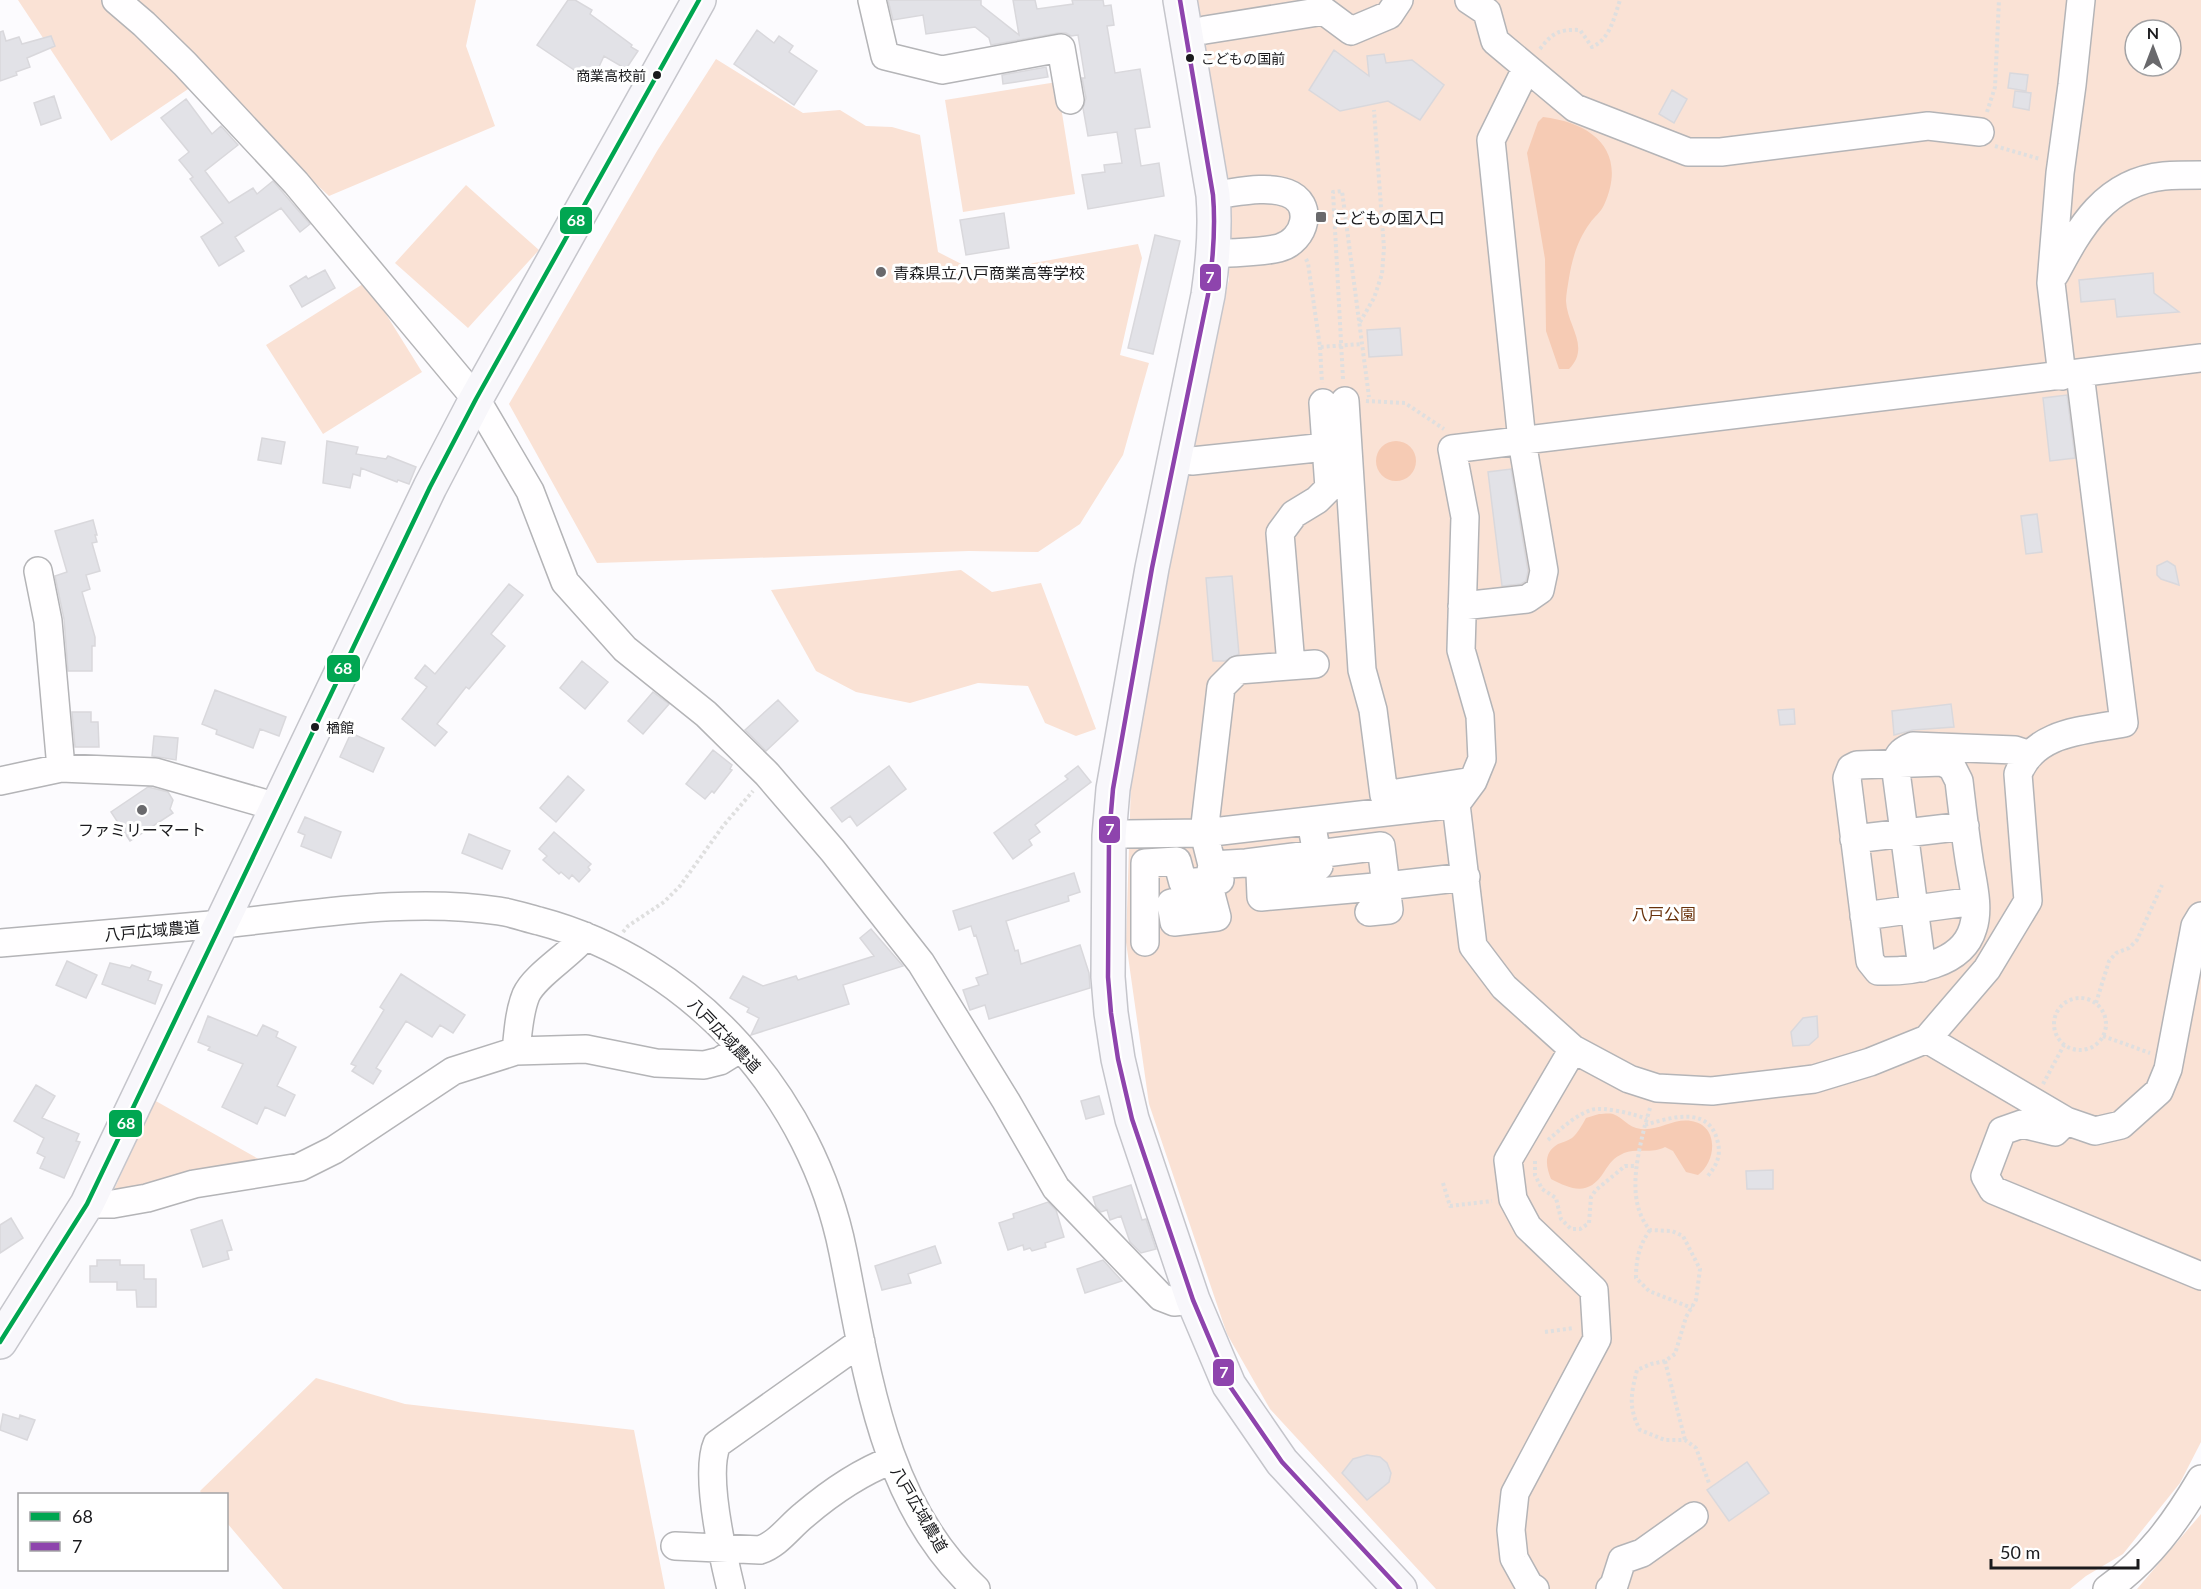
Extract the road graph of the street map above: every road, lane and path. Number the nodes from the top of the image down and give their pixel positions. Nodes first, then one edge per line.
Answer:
1 (116, 0) edge
2 (699, 0) edge
3 (872, 0) edge
4 (1180, 0) edge
5 (1399, 0) edge
6 (1469, 0) edge
7 (1620, 0) edge
8 (2000, 0) edge
9 (2081, 0) edge
10 (1326, 5) edge
11 (1205, 30) dead end
12 (1526, 69) junction
13 (1070, 100) dead end
14 (1374, 110) dead end
15 (1980, 132) junction
16 (2060, 173) junction
17 (2201, 175) edge
18 (1213, 195) junction
19 (1295, 240) junction
20 (1214, 254) junction
21 (2051, 283) junction
22 (1359, 323) junction
23 (1362, 344) junction
24 (1341, 345) junction
25 (1320, 347) junction
26 (2201, 358) edge
27 (2071, 375) junction
28 (476, 399) junction
29 (1346, 402) junction
30 (1522, 441) junction
31 (1326, 447) junction
32 (1452, 449) junction
33 (1192, 461) dead end
34 (38, 571) dead end
35 (1462, 606) junction
36 (2030, 755) junction
37 (1895, 764) junction
38 (61, 768) junction
39 (767, 774) junction
40 (0, 781) edge
41 (1473, 781) junction
42 (1456, 804) junction
43 (277, 807) junction
44 (1311, 821) junction
45 (1965, 826) junction
46 (1204, 833) junction
47 (1904, 833) junction
48 (1126, 834) dead end
49 (1854, 839) junction
50 (1316, 854) junction
51 (1466, 877) junction
52 (1211, 881) junction
53 (2162, 885) dead end
54 (1386, 886) junction
55 (1975, 901) junction
56 (1914, 908) junction
57 (1369, 912) dead end
58 (1864, 916) junction
59 (2201, 916) edge
60 (223, 924) junction
61 (585, 936) junction
62 (1145, 942) dead end
63 (0, 943) edge
64 (610, 948) junction
65 (1922, 968) junction
66 (2096, 1003) junction
67 (2103, 1036) junction
68 (1927, 1039) junction
69 (2064, 1045) junction
70 (741, 1048) junction
71 (1573, 1049) junction
72 (516, 1051) junction
73 (2170, 1060) junction
74 (1657, 1088) junction
75 (2034, 1102) junction
76 (1647, 1119) junction
77 (2066, 1121) junction
78 (1645, 1125) junction
79 (1539, 1148) dead end
80 (1537, 1154) dead end
81 (1636, 1166) junction
82 (1707, 1177) dead end
83 (1443, 1183) dead end
84 (1514, 1199) junction
85 (87, 1204) junction
86 (1650, 1230) junction
87 (2201, 1276) edge
88 (1193, 1300) junction
89 (1692, 1308) junction
90 (1596, 1325) junction
91 (1545, 1332) dead end
92 (0, 1342) edge
93 (861, 1342) junction
94 (1665, 1361) junction
95 (1685, 1440) junction
96 (892, 1460) junction
97 (2201, 1479) edge
98 (1709, 1483) dead end
99 (1694, 1516) dead end
100 (675, 1546) dead end
101 (721, 1548) junction
102 (730, 1589) edge
103 (976, 1589) edge
104 (1400, 1589) edge
105 (1535, 1589) edge
106 (1610, 1589) edge
107 (2107, 1589) edge

1 - 28 street
2 - 28 main road
3 - 13 street
4 - 18 main road
5 - 10 street
6 - 12 street
7 - 12 path
8 - 15 path
9 - 16 street
10 - 11 street
12 - 15 street
12 - 30 street
14 - 22 path
15 - 16 path
16 - 21 street
17 - 21 street
18 - 19 street
18 - 20 main road
19 - 20 street
19 - 25 path
20 - 88 main road
21 - 27 street
22 - 23 path
22 - 24 path
23 - 24 path
23 - 29 path
24 - 25 path
24 - 29 path
25 - 29 path
26 - 27 street
27 - 30 street
27 - 36 street
28 - 39 street
28 - 43 main road
29 - 31 street
29 - 32 path
29 - 41 street
30 - 32 street
30 - 35 street
31 - 33 street
31 - 46 street
32 - 35 street
34 - 38 street
35 - 41 street
36 - 37 street
36 - 68 street
37 - 45 street
37 - 47 street
37 - 49 street
38 - 40 street
38 - 43 street
39 - 64 path
39 - 88 street
41 - 42 street
42 - 44 street
42 - 51 street
43 - 60 main road
44 - 46 street
44 - 50 street
45 - 47 street
45 - 55 street
46 - 48 street
46 - 52 street
47 - 49 street
47 - 56 street
49 - 58 street
50 - 52 street
50 - 54 street
50 - 54 street
51 - 54 street
51 - 71 street
52 - 62 street
53 - 66 path
54 - 57 street
55 - 56 street
55 - 65 street
56 - 58 street
56 - 65 street
58 - 65 street
59 - 73 street
60 - 61 street, 八戸広域農道
60 - 63 street, 八戸広域農道
60 - 85 main road
61 - 64 street, 八戸広域農道
61 - 72 street
64 - 70 street, 八戸広域農道
66 - 67 path
66 - 69 path
67 - 69 path
67 - 73 path
68 - 74 street
68 - 75 street
69 - 75 path
70 - 72 street
70 - 93 street, 八戸広域農道
71 - 74 street
71 - 84 street
72 - 85 street
73 - 77 street
74 - 76 path
75 - 77 street
76 - 78 path
76 - 79 path
77 - 87 street
78 - 81 path
78 - 82 path
80 - 81 path
81 - 86 path
83 - 84 path
84 - 90 street
85 - 92 main road
86 - 89 path
86 - 89 path
88 - 104 main road
89 - 94 path
90 - 91 path
90 - 105 street
93 - 96 street, 八戸広域農道
93 - 101 street
94 - 95 path
94 - 95 path
95 - 98 path
96 - 101 street
96 - 103 street, 八戸広域農道
97 - 107 street
99 - 106 street
100 - 101 street
101 - 102 street

